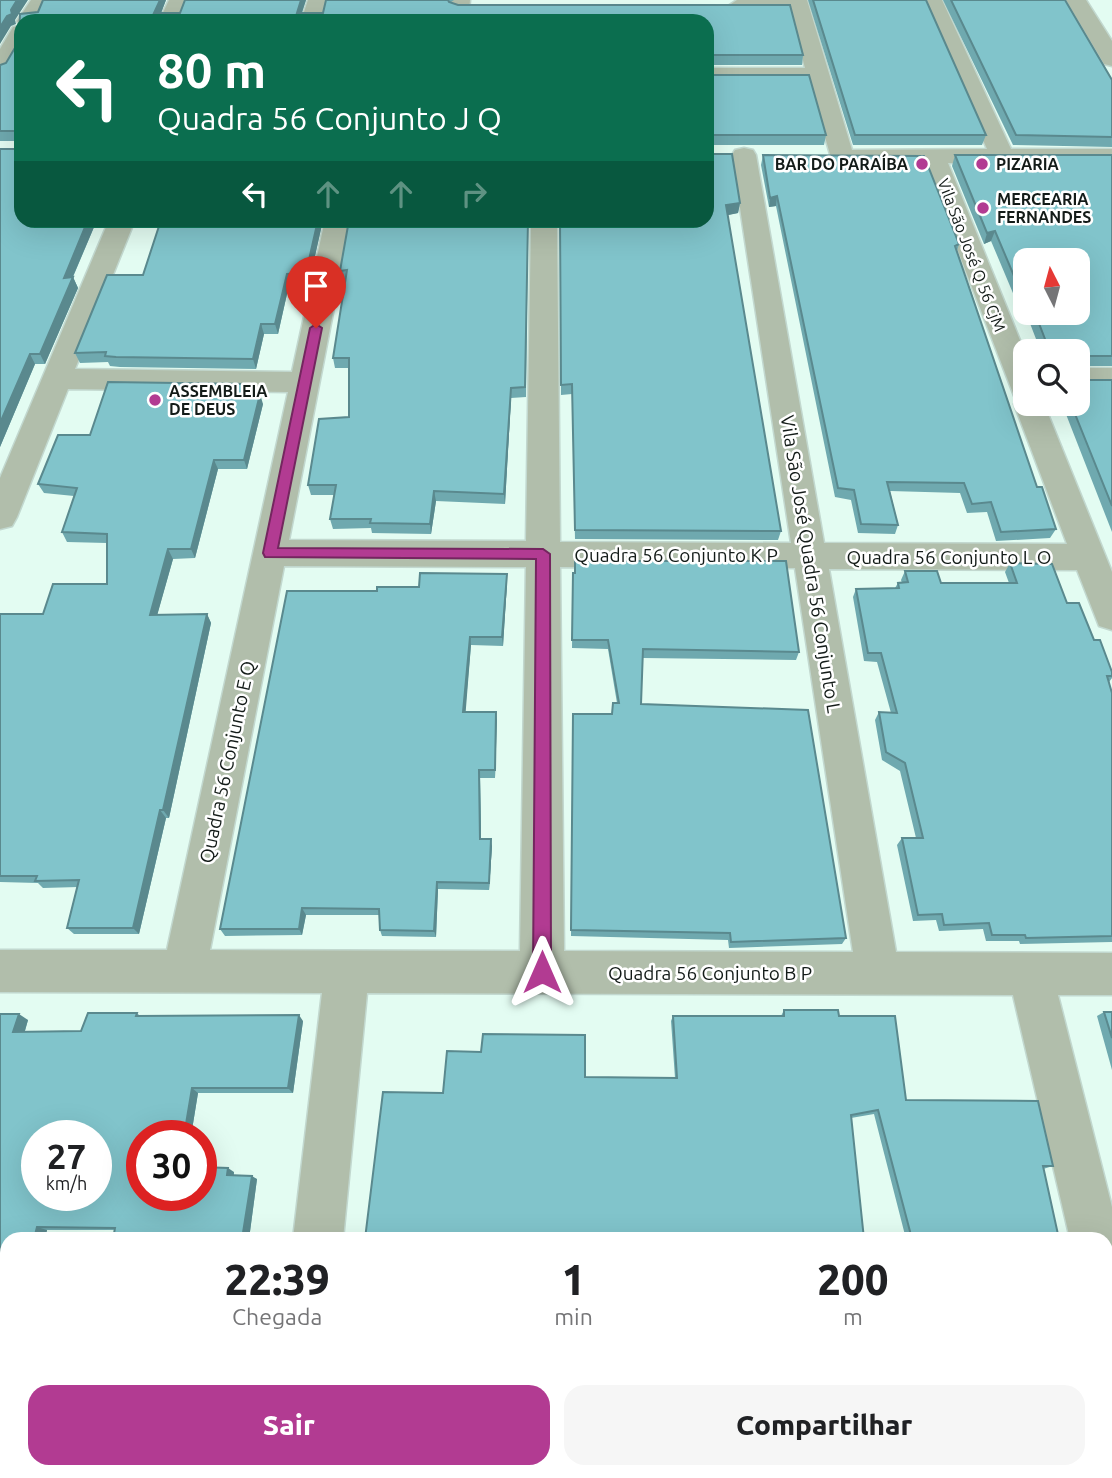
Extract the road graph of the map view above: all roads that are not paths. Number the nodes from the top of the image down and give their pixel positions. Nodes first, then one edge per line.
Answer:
1 (932, 0) edge
2 (1076, 0) edge
3 (798, 3) edge
4 (486, 6) edge
5 (717, 6) edge
6 (459, 9) edge
7 (14, 44) edge
8 (1112, 59) edge
9 (0, 67) edge
10 (714, 75) edge
11 (818, 75) junction
12 (745, 155) dead end
13 (813, 156) edge
14 (841, 156) junction
15 (933, 156) junction
16 (1002, 156) junction
17 (1112, 156) edge
18 (119, 228) edge
19 (336, 228) edge
20 (544, 228) edge
21 (1013, 359) edge
22 (1090, 378) edge
23 (1112, 378) edge
24 (57, 380) junction
25 (305, 382) junction
26 (1035, 416) edge
27 (0, 517) edge
28 (270, 553) junction
29 (543, 554) junction
30 (809, 556) junction
31 (1089, 557) junction
32 (1112, 616) edge
33 (0, 971) edge
34 (346, 971) junction
35 (184, 972) junction
36 (542, 972) junction
37 (878, 973) junction
38 (1030, 974) junction
39 (1112, 974) edge
40 (318, 1232) edge
41 (1093, 1232) edge

1 - 16 street
2 - 8 street
3 - 5 street
3 - 11 street
4 - 6 street
7 - 9 street
10 - 11 street
11 - 14 street
12 - 30 street, Vila São José Quadra 56 Conjunto L
13 - 14 street
14 - 15 street
15 - 16 street
15 - 21 street, Vila São José Q 56 CjM
16 - 17 street
18 - 24 street
19 - 25 street, Quadra 56 Conjunto E Q
20 - 29 street
22 - 23 street
24 - 25 street
24 - 27 street
25 - 28 street, Quadra 56 Conjunto E Q
26 - 31 street, Vila São José Q 56 CjM
28 - 29 street, Quadra 56 Conjunto K P
28 - 35 street, Quadra 56 Conjunto E Q
29 - 30 street, Quadra 56 Conjunto K P
29 - 36 street
30 - 31 street, Quadra 56 Conjunto L O
30 - 37 street, Vila São José Quadra 56 Conjunto L
31 - 32 street, Vila São José Q 56 CjM
33 - 35 street, Quadra 56 Conjunto B P
34 - 35 street, Quadra 56 Conjunto B P
34 - 36 street, Quadra 56 Conjunto B P
34 - 40 street
36 - 37 street, Quadra 56 Conjunto B P
37 - 38 street, Quadra 56 Conjunto B P
38 - 39 street, Quadra 56 Conjunto B P
38 - 41 street

